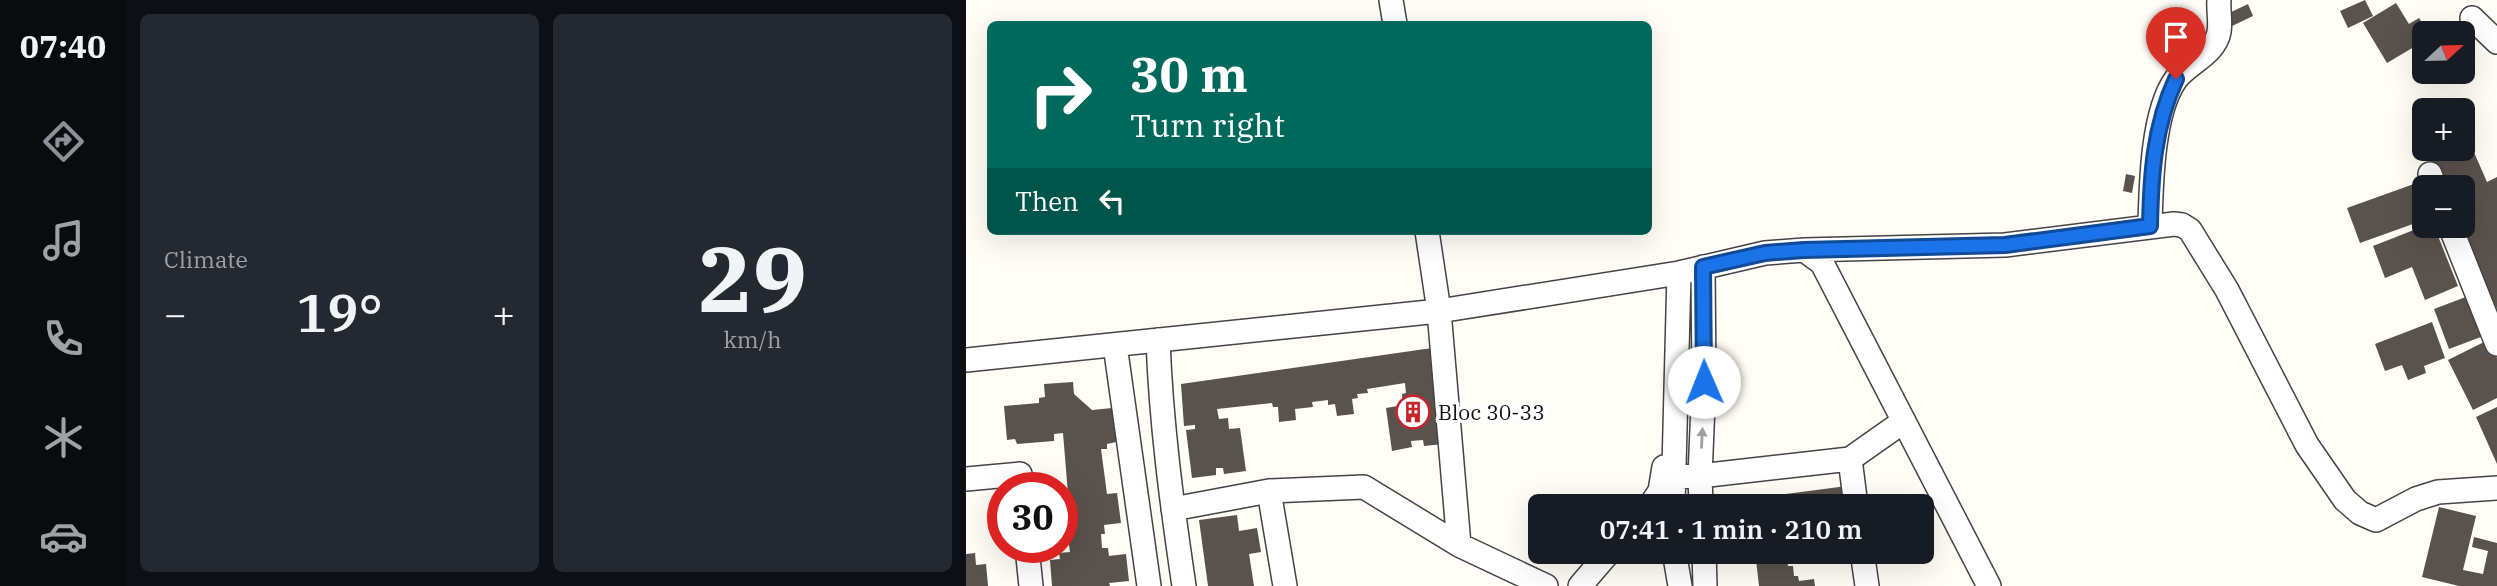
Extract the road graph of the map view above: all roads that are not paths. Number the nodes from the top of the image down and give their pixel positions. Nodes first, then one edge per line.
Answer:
1 (1391, 0) edge
2 (2219, 0) edge
3 (2472, 18) dead end
4 (1394, 21) edge
5 (2497, 42) edge
6 (2150, 226) junction
7 (1428, 235) edge
8 (2455, 238) edge
9 (1804, 250) junction
10 (1703, 267) junction
11 (1679, 273) junction
12 (1439, 311) junction
13 (1158, 340) junction
14 (2497, 344) edge
15 (1115, 345) junction
16 (966, 360) edge
17 (1675, 416) junction
18 (1904, 421) junction
19 (1850, 459) junction
20 (1700, 476) junction
21 (987, 477) edge
22 (1673, 477) junction
23 (966, 479) edge
24 (2497, 488) edge
25 (1269, 491) junction
26 (1658, 494) edge
27 (1673, 494) edge
28 (1701, 494) edge
29 (1854, 494) edge
30 (1173, 509) junction
31 (1460, 545) junction
32 (1029, 563) edge
33 (1598, 564) edge
34 (1677, 564) edge
35 (1704, 564) edge
36 (1864, 564) edge
37 (1031, 586) edge
38 (1149, 586) edge
39 (1184, 586) edge
40 (1284, 586) edge
41 (1546, 586) edge
42 (1580, 586) edge
43 (1680, 586) edge
44 (1705, 586) edge
45 (1867, 586) edge
46 (1989, 586) edge

1 - 4 street
2 - 6 street
3 - 5 street
6 - 9 street
6 - 24 street
7 - 12 street
8 - 14 street
9 - 10 street
9 - 18 street
10 - 11 street
20 -> 10 street
11 - 12 street
11 - 17 street
12 - 13 street
12 - 31 street
13 - 15 street
13 - 30 street
15 - 16 street
15 - 38 street
17 - 22 street
17 - 26 street
18 - 19 street
18 - 46 street
19 - 20 street
19 - 29 street
20 - 22 street
20 - 28 street
21 - 23 street
22 - 27 street
25 - 30 street
25 - 31 street
25 - 40 street
30 - 39 street
31 - 41 street
32 - 37 street
33 - 42 street
34 - 43 street
35 - 44 street
36 - 45 street

